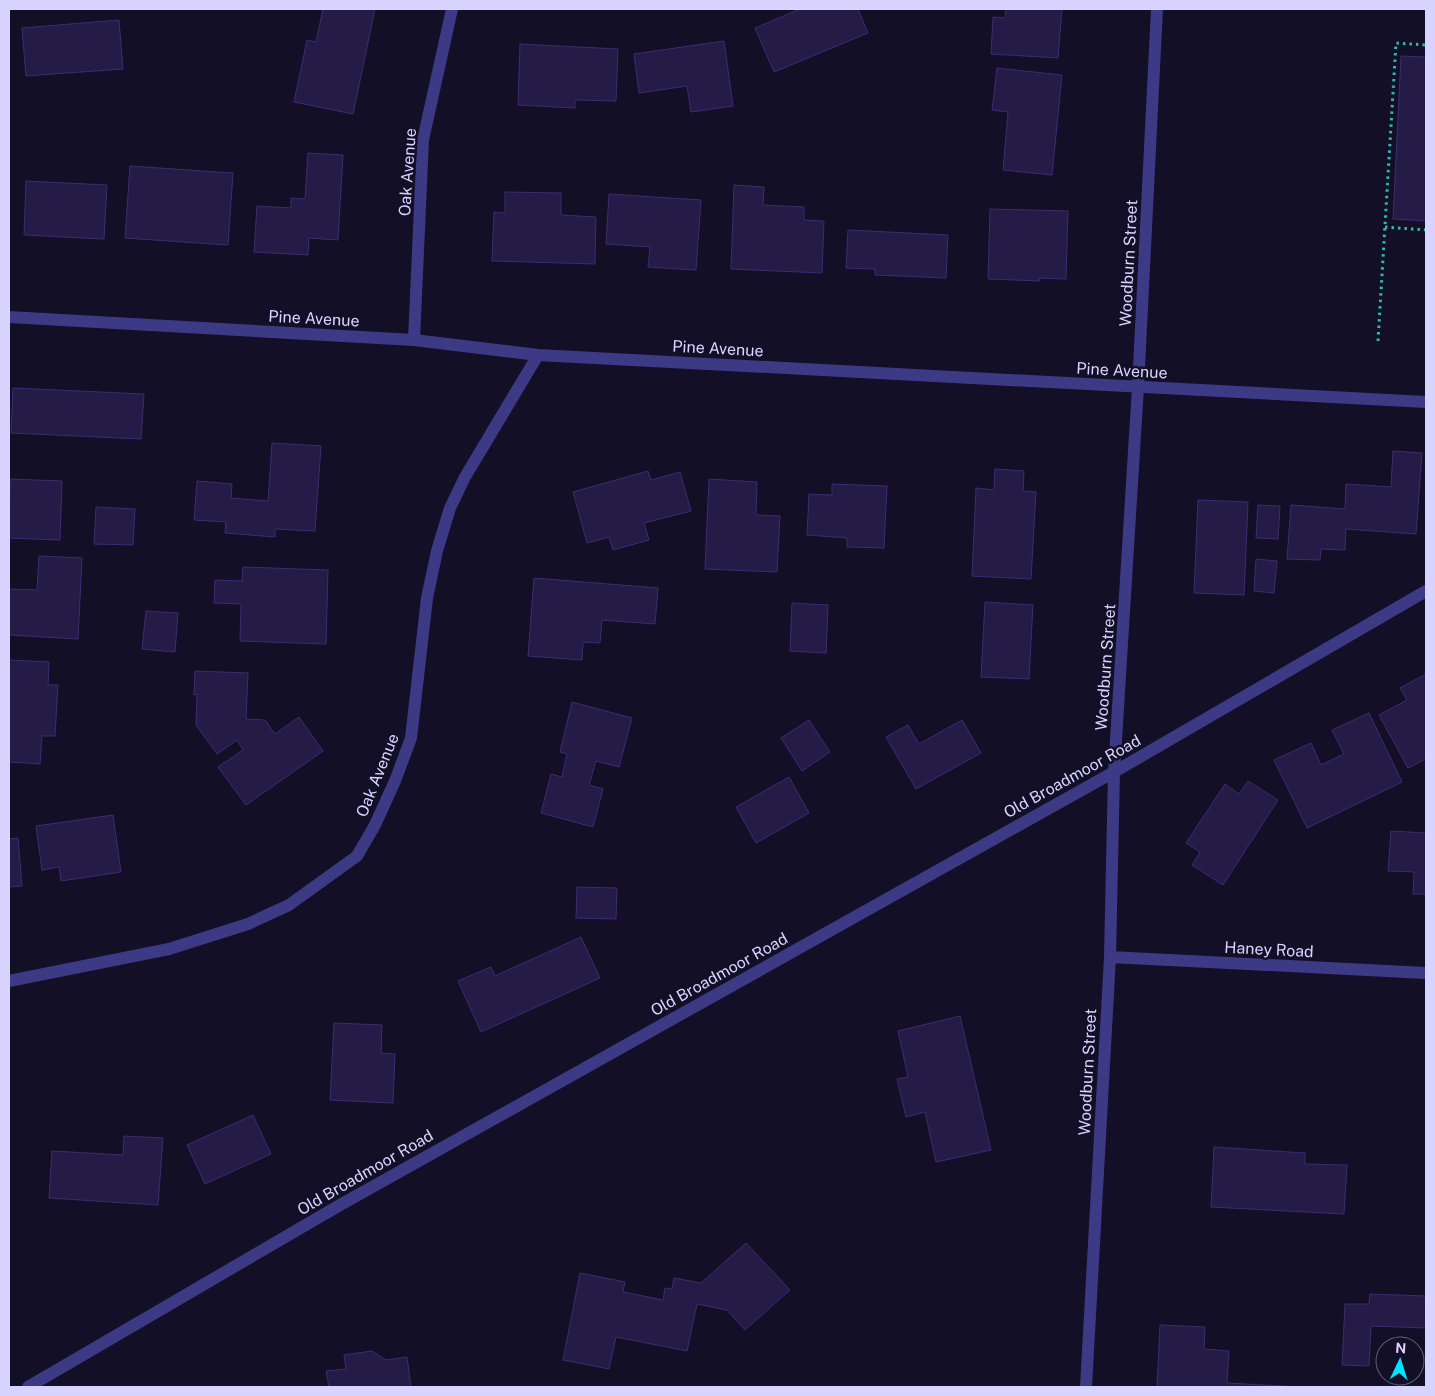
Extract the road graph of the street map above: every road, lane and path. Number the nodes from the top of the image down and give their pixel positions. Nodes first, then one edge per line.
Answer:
1 (452, 9) edge
2 (1156, 9) edge
3 (1426, 45) edge
4 (1384, 227) junction
5 (1426, 230) edge
6 (9, 317) edge
7 (414, 340) junction
8 (1378, 340) dead end
9 (538, 355) junction
10 (1138, 387) junction
11 (1426, 402) edge
12 (1426, 591) edge
13 (1114, 772) junction
14 (1110, 957) junction
15 (1426, 973) edge
16 (9, 981) edge
17 (28, 1387) edge
18 (1086, 1387) edge

1 - 7 street, Oak Avenue
2 - 10 street, Woodburn Street
3 - 4 path
4 - 5 path
4 - 8 path
6 - 7 street, Pine Avenue
7 - 9 street, Pine Avenue
9 - 10 street, Pine Avenue
9 - 16 street, Oak Avenue
10 - 11 street, Pine Avenue
10 - 13 street, Woodburn Street
12 - 13 street, Old Broadmoor Road
13 - 14 street, Woodburn Street
13 - 17 street, Old Broadmoor Road
14 - 15 street, Haney Road
14 - 18 street, Woodburn Street

